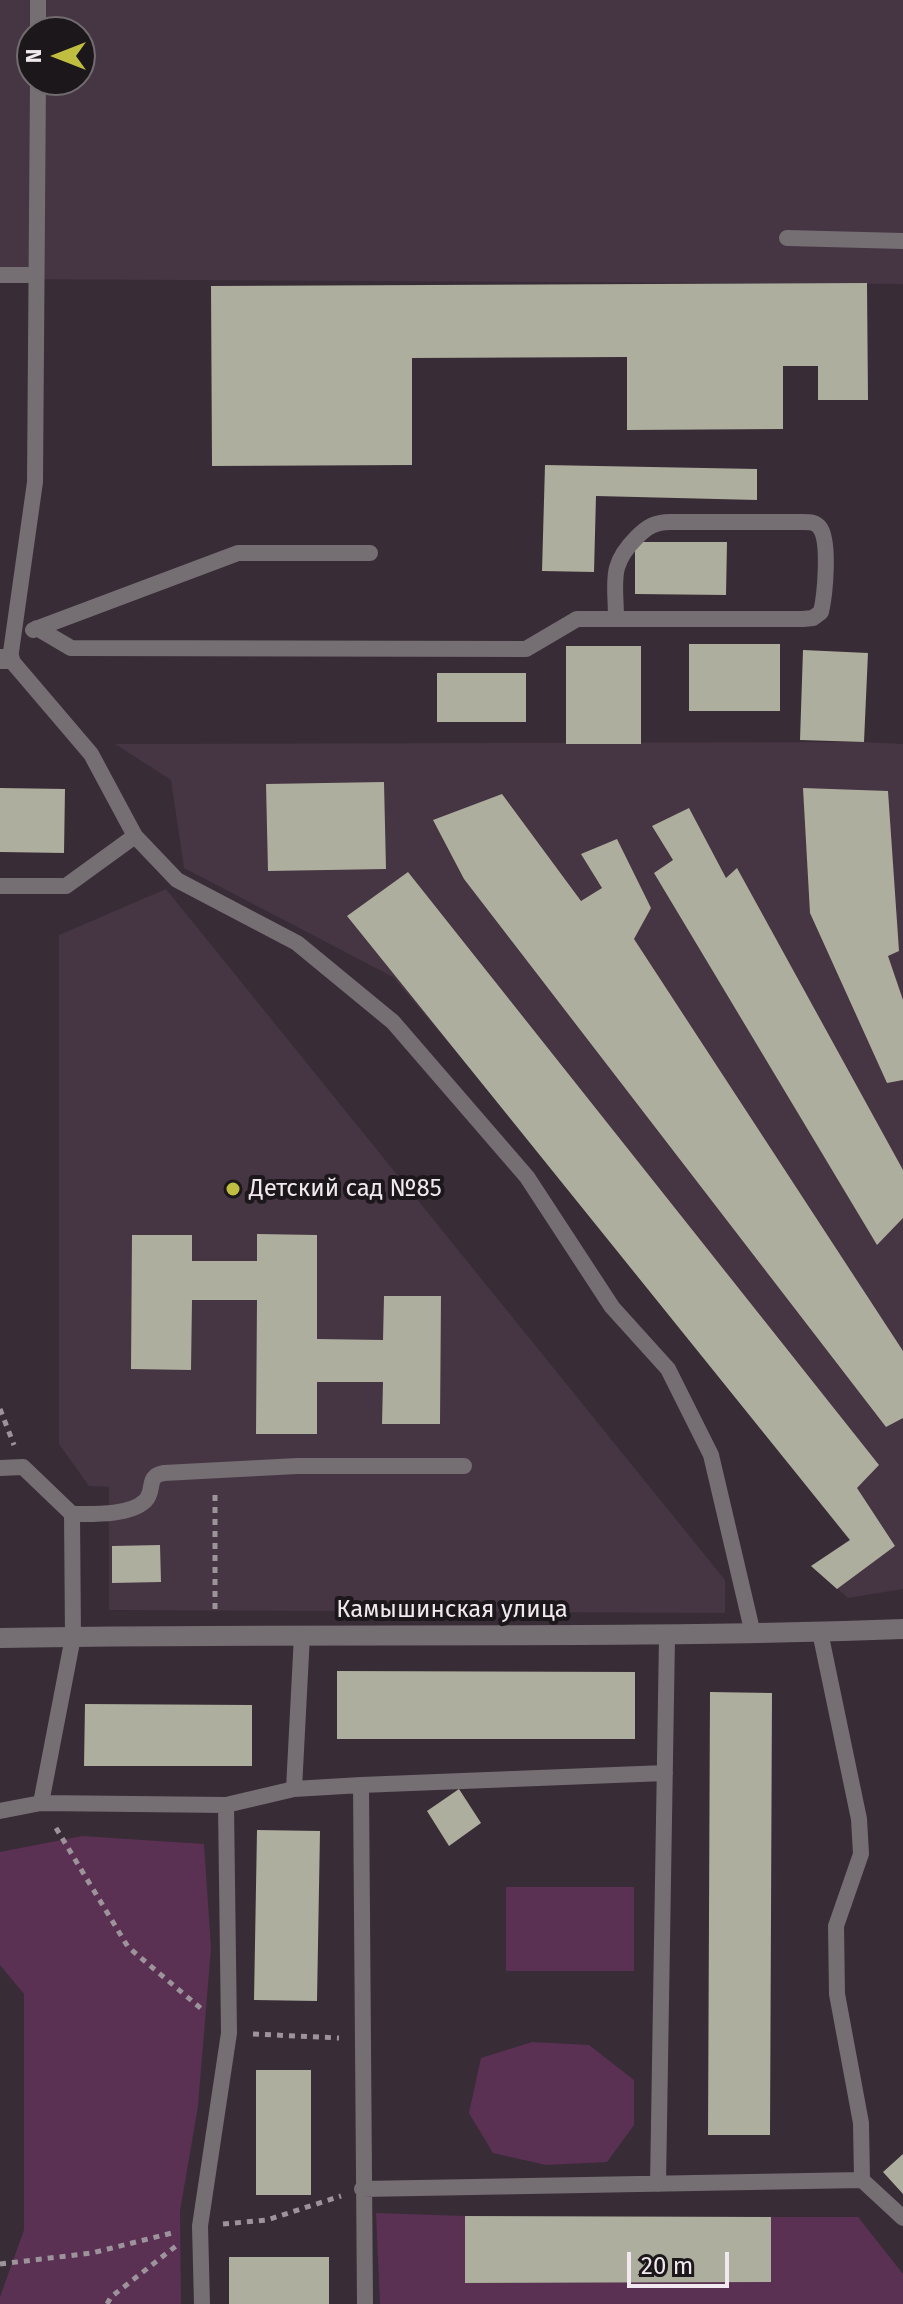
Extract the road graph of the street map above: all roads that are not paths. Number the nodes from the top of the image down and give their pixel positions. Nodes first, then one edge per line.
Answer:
1 (38, 96) edge
2 (787, 238) dead end
3 (903, 242) edge
4 (0, 275) edge
5 (36, 275) junction
6 (370, 553) dead end
7 (616, 619) junction
8 (37, 628) junction
9 (13, 637) junction
10 (5, 659) edge
11 (135, 836) junction
12 (0, 886) edge
13 (464, 1466) dead end
14 (0, 1468) edge
15 (72, 1514) junction
16 (903, 1629) edge
17 (820, 1632) junction
18 (753, 1634) junction
19 (302, 1635) junction
20 (73, 1637) junction
21 (667, 1637) junction
22 (0, 1638) edge
23 (665, 1773) junction
24 (361, 1785) junction
25 (294, 1789) junction
26 (41, 1803) junction
27 (226, 1805) junction
28 (0, 1811) edge
29 (862, 2180) junction
30 (658, 2184) junction
31 (362, 2189) junction
32 (903, 2218) edge
33 (202, 2304) edge
34 (365, 2304) edge

1 - 5 lane
2 - 3 lane
4 - 5 lane
5 - 9 lane
6 - 8 lane
7 - 7 lane
7 - 8 lane
8 - 9 lane
9 - 10 lane
10 - 11 lane
11 - 12 lane
11 - 18 lane
13 - 15 lane
14 - 15 lane
15 - 20 lane
16 - 17 street, Камышинская улица
17 - 18 street, Камышинская улица
17 - 29 lane
18 - 21 street, Камышинская улица
19 - 20 street, Камышинская улица
19 - 21 street, Камышинская улица
19 - 25 lane
20 - 22 street, Камышинская улица
20 - 26 lane
21 - 23 lane
23 - 24 lane
23 - 30 lane
24 - 25 lane
24 - 31 lane
25 - 27 lane
26 - 27 lane
26 - 28 lane
27 - 33 lane
29 - 30 lane
29 - 32 lane
30 - 31 lane
31 - 34 lane

